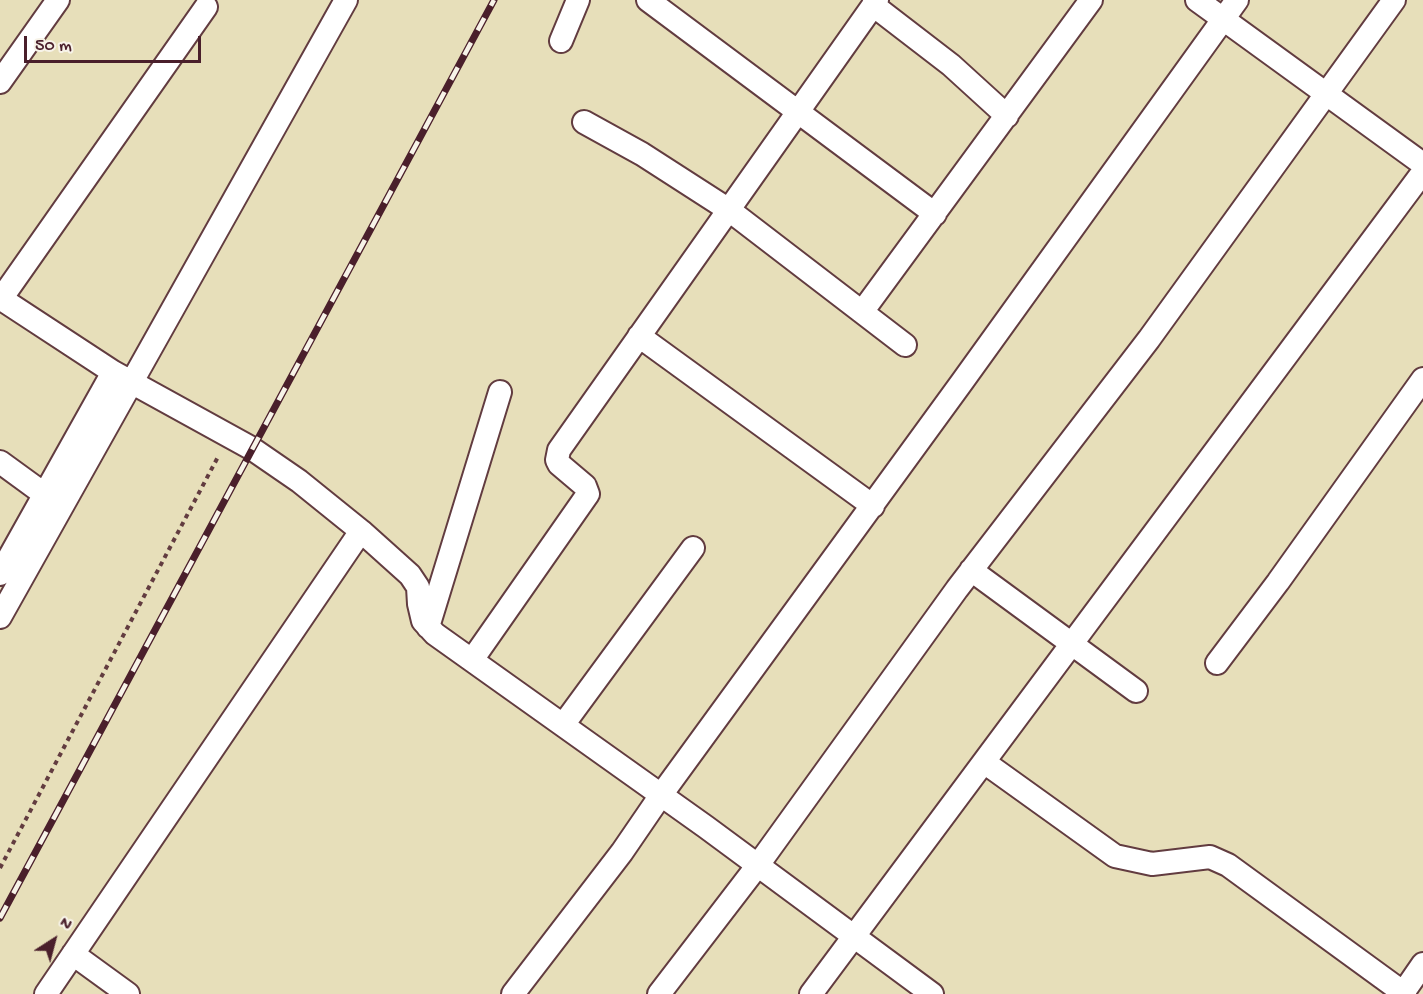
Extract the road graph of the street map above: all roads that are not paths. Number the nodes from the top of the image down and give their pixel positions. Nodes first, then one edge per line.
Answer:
1 (58, 0) edge
2 (346, 0) edge
3 (578, 0) edge
4 (648, 0) edge
5 (1091, 0) edge
6 (1197, 0) edge
7 (1236, 0) edge
8 (1395, 0) edge
9 (875, 3) edge
10 (206, 7) dead end
11 (1223, 19) junction
12 (561, 41) dead end
13 (0, 82) edge
14 (1326, 93) junction
15 (798, 111) junction
16 (1007, 116) junction
17 (584, 122) dead end
18 (1423, 164) edge
19 (1423, 172) edge
20 (729, 210) junction
21 (935, 214) junction
22 (1, 299) edge
23 (862, 312) junction
24 (639, 336) junction
25 (905, 345) dead end
26 (123, 377) junction
27 (1423, 379) edge
28 (500, 392) dead end
29 (0, 462) edge
30 (44, 494) junction
31 (873, 506) junction
32 (361, 531) junction
33 (693, 548) dead end
34 (971, 570) junction
35 (0, 574) edge
36 (0, 617) edge
37 (428, 627) junction
38 (1072, 644) junction
39 (472, 660) junction
40 (1217, 663) dead end
41 (1136, 691) dead end
42 (563, 725) junction
43 (984, 762) junction
44 (661, 795) junction
45 (758, 865) junction
46 (854, 936) junction
47 (73, 954) junction
48 (1423, 964) edge
49 (1403, 993) edge
50 (46, 994) edge
51 (128, 994) edge
52 (513, 994) edge
53 (659, 994) edge
54 (811, 994) edge
55 (932, 994) edge

1 - 13 street
2 - 26 street
3 - 12 street
4 - 15 street
5 - 16 street
6 - 11 street
7 - 11 street
8 - 14 street
9 - 15 street
9 - 16 street
10 - 22 street
11 - 14 street
11 - 31 street
14 - 18 street
14 - 34 street
15 - 20 street
15 - 21 street
16 - 21 street
17 - 20 street
19 - 38 street
20 - 23 street
20 - 24 street
21 - 23 street
22 - 26 street
23 - 25 street
24 - 31 street
24 - 39 street
26 - 30 street
26 - 32 street
26 - 36 street
27 - 40 street
28 - 37 street
29 - 30 street
30 - 35 street
31 - 44 street
32 - 37 street
32 - 47 street
33 - 42 street
34 - 38 street
34 - 45 street
37 - 39 street
38 - 41 street
38 - 43 street
39 - 42 street
42 - 44 street
43 - 46 street
43 - 49 street
44 - 45 street
44 - 52 street
45 - 46 street
45 - 53 street
46 - 54 street
46 - 55 street
47 - 50 street
47 - 51 street
48 - 49 street

